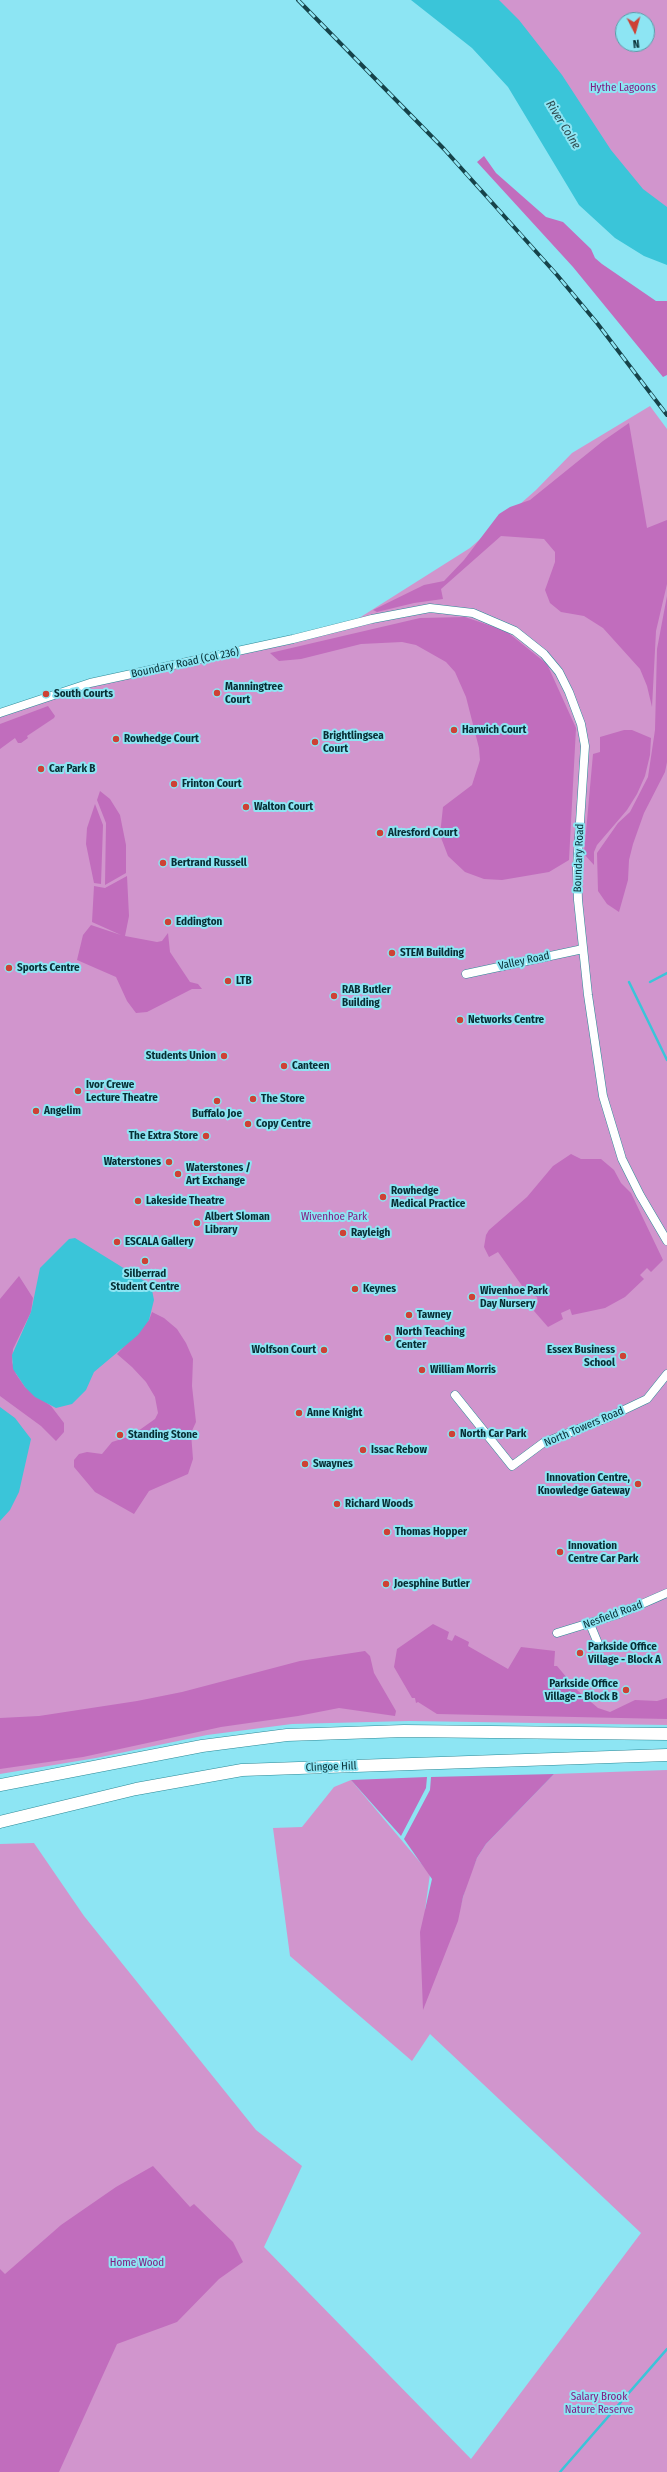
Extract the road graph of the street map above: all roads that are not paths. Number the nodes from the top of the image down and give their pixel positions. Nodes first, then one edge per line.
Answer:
1 (372, 619) joint
2 (0, 713) edge
3 (583, 949) junction
4 (466, 974) dead end
5 (667, 1241) edge
6 (667, 1374) edge
7 (455, 1395) dead end
8 (667, 1593) edge
9 (590, 1624) junction
10 (557, 1633) dead end
11 (597, 1642) dead end
12 (667, 1734) edge
13 (667, 1755) edge
14 (0, 1785) edge
15 (0, 1822) edge

1 - 2 street, Boundary Road (Col 236)
1 - 3 street, Boundary Road
3 - 4 street, Valley Road
3 - 5 street, Boundary Road
6 - 7 street, North Towers Road
8 - 9 street, Nesfield Road
9 - 10 street, Nesfield Road
9 - 11 street
12 - 14 main road
13 - 15 main road, Clingoe Hill

